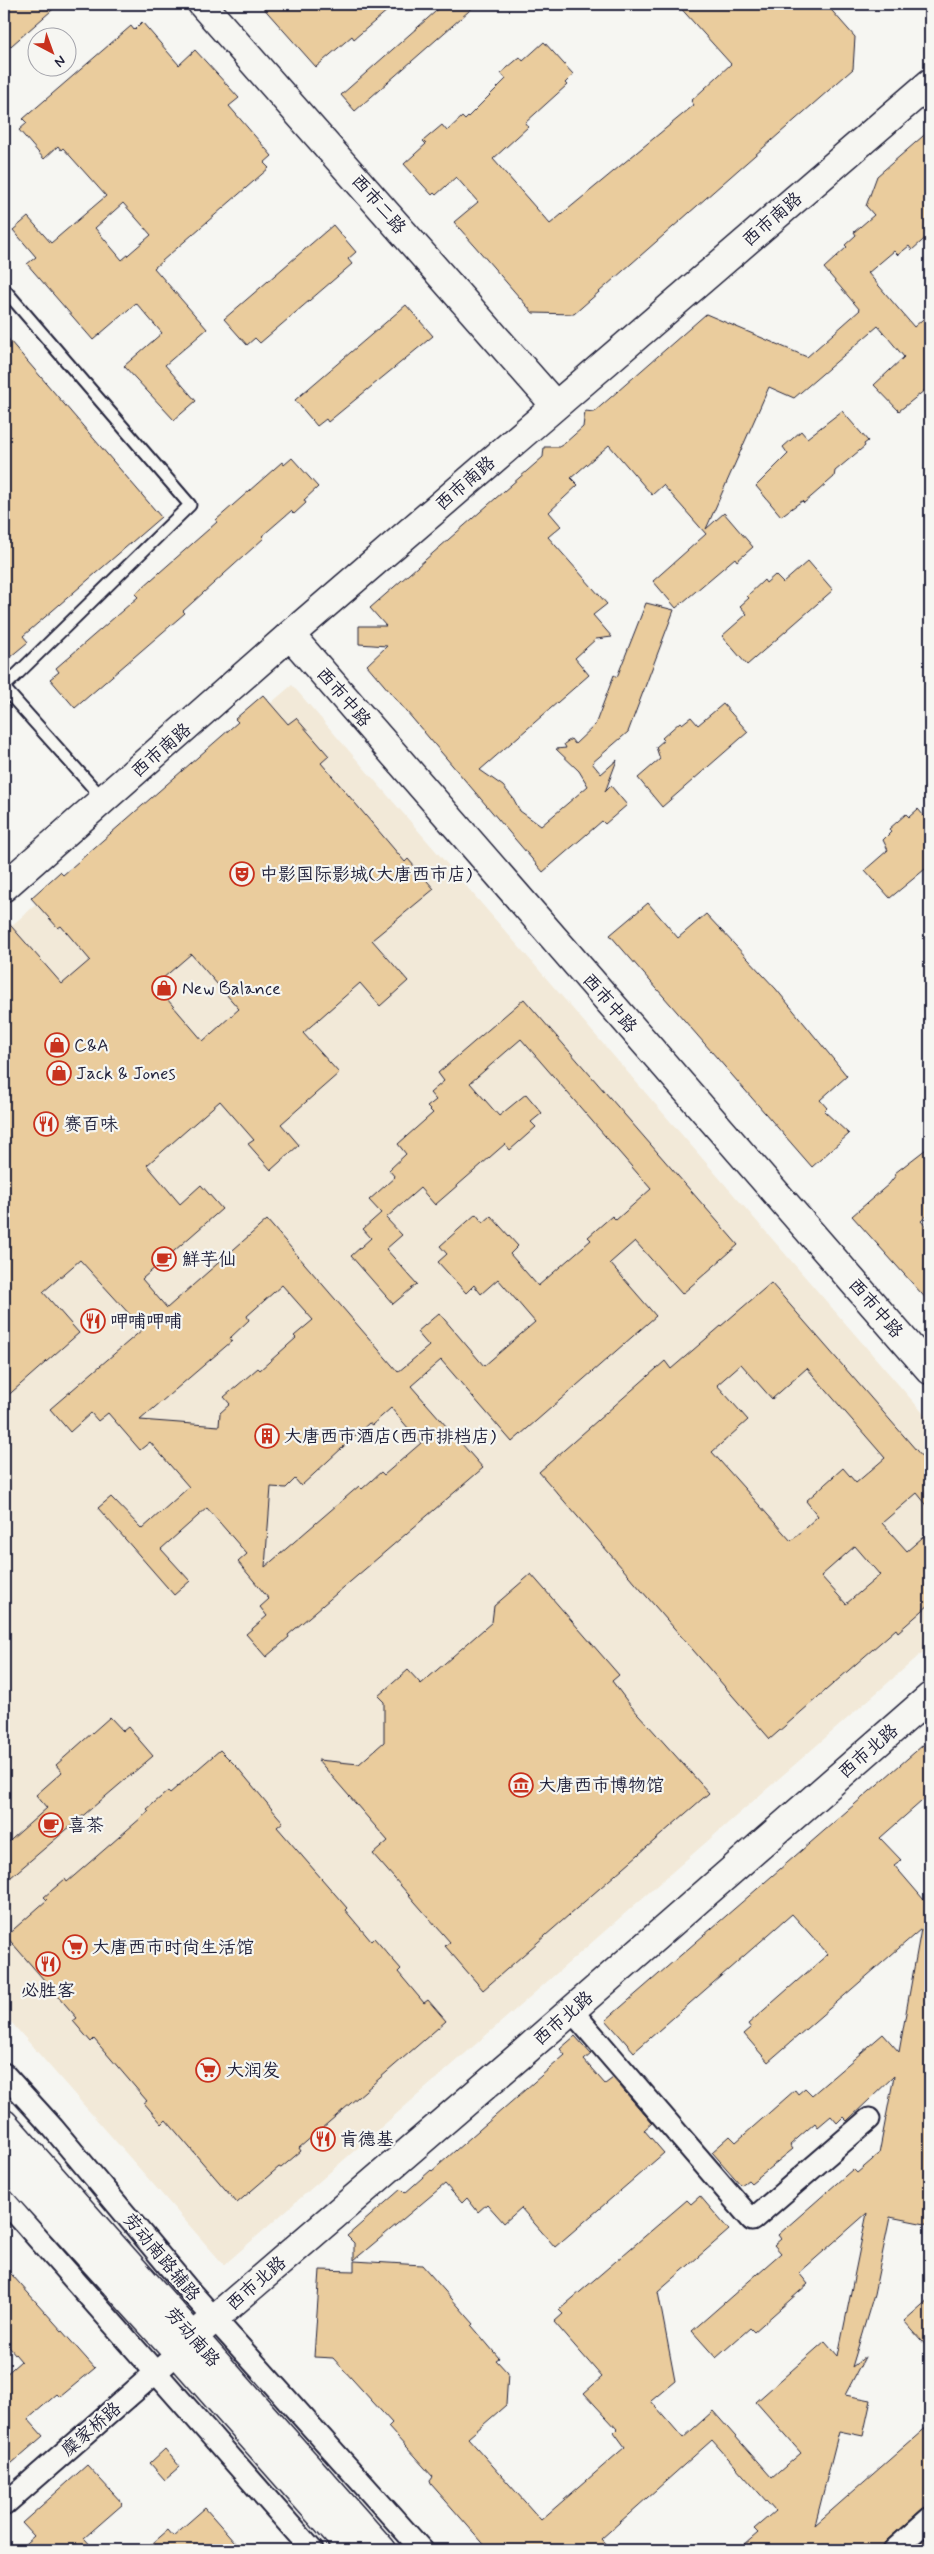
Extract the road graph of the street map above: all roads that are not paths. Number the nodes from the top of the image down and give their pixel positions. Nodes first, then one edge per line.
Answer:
1 (202, 4) edge
2 (930, 83) edge
3 (4, 289) edge
4 (555, 405) junction
5 (290, 635) junction
6 (4, 687) edge
7 (104, 800) junction
8 (4, 887) edge
9 (930, 1370) edge
10 (930, 1697) edge
11 (572, 2011) junction
12 (4, 2074) edge
13 (869, 2119) dead end
14 (4, 2124) edge
15 (4, 2162) edge
16 (4, 2200) edge
17 (215, 2318) junction
18 (186, 2345) junction
19 (155, 2373) junction
20 (4, 2505) edge
21 (930, 2518) edge
22 (312, 2550) edge
23 (352, 2550) edge
24 (382, 2550) edge
25 (422, 2550) edge
26 (894, 2550) edge

1 - 4 street, 西市二路
2 - 4 street, 西市南路
3 - 6 lane
4 - 5 street, 西市南路
5 - 7 street, 西市南路
5 - 9 street, 西市中路
6 - 7 lane
7 - 8 street, 西市南路
10 - 11 street, 西市北路
11 - 13 street
11 - 17 street, 西市北路
12 - 17 street, 劳动南路辅路
14 - 18 street, 劳动南路
15 - 18 street, 劳动南路
16 - 19 street
17 - 18 street, 西市北路
17 - 25 street, 劳动南路辅路
18 - 19 street, 糜家桥路
18 - 23 street, 劳动南路
18 - 24 street, 劳动南路
19 - 20 street, 糜家桥路
19 - 22 street
21 - 26 street

